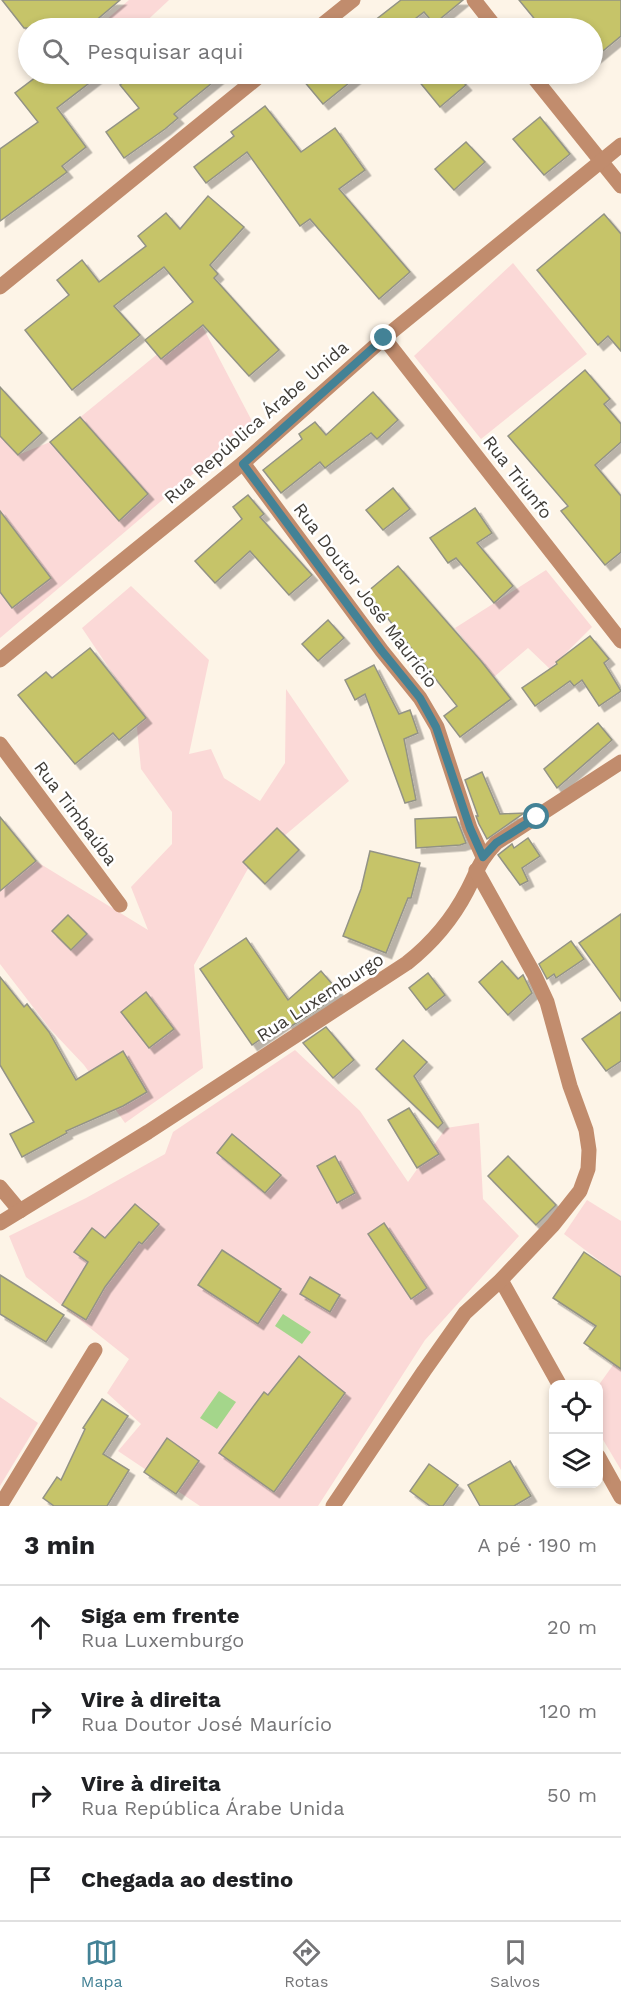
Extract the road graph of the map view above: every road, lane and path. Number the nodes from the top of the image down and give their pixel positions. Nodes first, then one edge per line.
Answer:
1 (353, 0) edge
2 (474, 0) edge
3 (330, 18) edge
4 (488, 18) edge
5 (250, 84) edge
6 (539, 84) edge
7 (621, 145) edge
8 (601, 161) junction
9 (621, 186) edge
10 (0, 287) edge
11 (384, 338) junction
12 (243, 464) junction
13 (621, 641) edge
14 (0, 660) edge
15 (0, 744) edge
16 (621, 762) edge
17 (479, 864) junction
18 (120, 905) dead end
19 (0, 1187) edge
20 (20, 1211) junction
21 (0, 1223) edge
22 (501, 1280) junction
23 (95, 1350) dead end
24 (557, 1380) edge
25 (603, 1465) edge
26 (621, 1497) edge
27 (0, 1506) edge
28 (333, 1506) edge

1 - 3 street
2 - 4 street
5 - 10 street
6 - 8 street
7 - 8 street, Rua República Árabe Unida
8 - 9 street
8 - 11 street, Rua República Árabe Unida
11 - 12 street, Rua República Árabe Unida
11 - 13 street, Rua Triunfo
12 - 14 street, Rua República Árabe Unida
12 - 17 street, Rua Doutor José Maurício
15 - 18 street, Rua Timbaúba
16 - 17 street, Rua Luxemburgo
17 - 20 street, Rua Luxemburgo
17 - 22 street, Rua Doutor José Maurício
19 - 20 street
20 - 21 street, Rua Luxemburgo
22 - 24 street
22 - 28 street, Rua Doutor José Maurício
23 - 27 street
25 - 26 street

